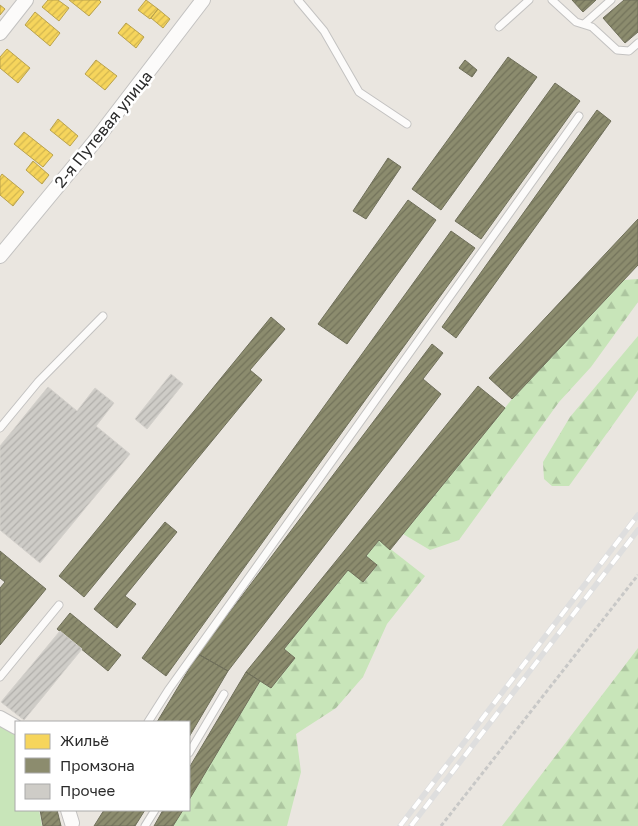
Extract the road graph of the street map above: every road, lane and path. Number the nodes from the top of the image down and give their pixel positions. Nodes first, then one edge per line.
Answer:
1 (203, 0) edge
2 (298, 0) edge
3 (528, 0) edge
4 (552, 0) edge
5 (611, 0) edge
6 (24, 1) edge
7 (584, 24) junction
8 (499, 27) dead end
9 (0, 33) edge
10 (638, 43) edge
11 (579, 116) dead end
12 (407, 124) dead end
13 (0, 256) edge
14 (103, 316) dead end
15 (0, 428) edge
16 (638, 575) edge
17 (59, 606) dead end
18 (0, 677) edge
19 (224, 694) dead end
20 (0, 718) edge
21 (149, 721) edge
22 (15, 727) edge
23 (190, 751) edge
24 (154, 811) edge
25 (145, 826) edge
26 (441, 826) edge

1 - 13 street, 2-я Путевая улица
2 - 12 lane
3 - 8 lane
4 - 7 lane
5 - 7 lane
6 - 9 street
7 - 10 lane
11 - 21 lane
14 - 15 lane
16 - 26 path
17 - 18 lane
19 - 23 lane
20 - 22 street
24 - 25 lane

